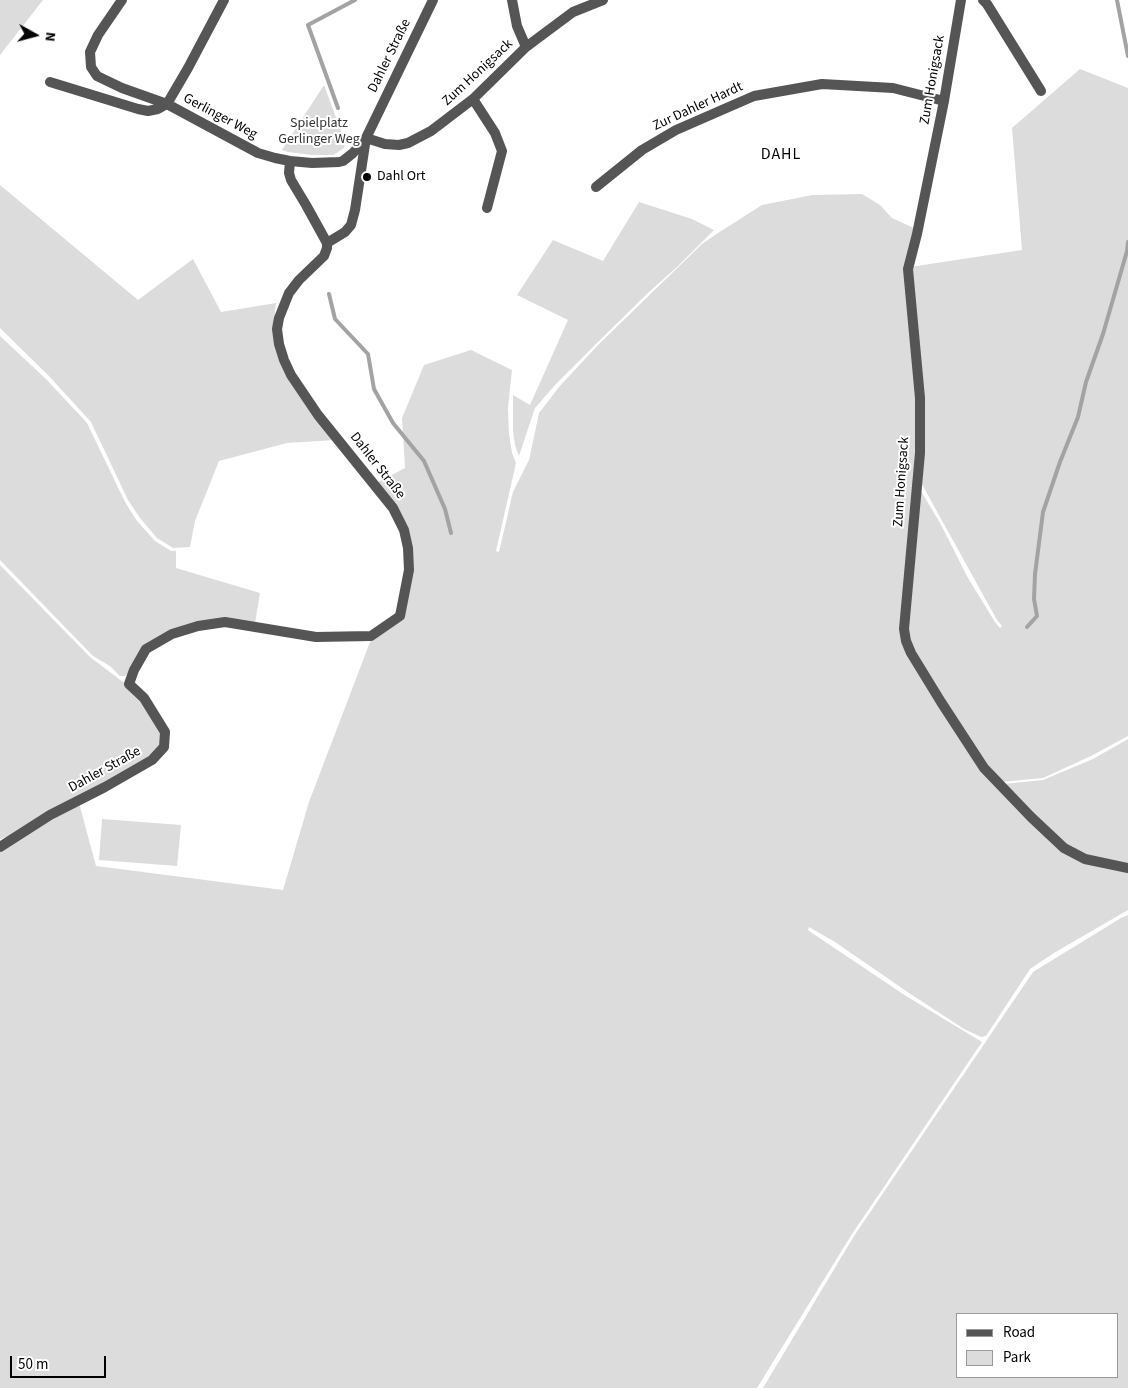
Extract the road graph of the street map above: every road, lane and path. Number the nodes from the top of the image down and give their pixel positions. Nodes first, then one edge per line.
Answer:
1 (122, 0) edge
2 (224, 0) edge
3 (432, 0) edge
4 (512, 0) edge
5 (603, 0) edge
6 (961, 0) edge
7 (983, 0) edge
8 (526, 47) junction
9 (50, 82) dead end
10 (1041, 91) dead end
11 (473, 99) junction
12 (944, 101) junction
13 (167, 104) junction
14 (366, 138) junction
15 (290, 161) junction
16 (596, 187) dead end
17 (487, 208) dead end
18 (327, 242) junction
19 (0, 847) edge
20 (1128, 868) edge

1 - 13 street, Gerlinger Weg
2 - 13 street
3 - 14 street, Dahler Straße
4 - 8 street
5 - 8 street, Zum Honigsack
6 - 12 street, Zum Honigsack
7 - 10 street
8 - 11 street, Zum Honigsack
9 - 13 street, Gerlinger Weg
11 - 14 street, Zum Honigsack
11 - 17 street
12 - 16 street, Zur Dahler Hardt
12 - 20 street, Zum Honigsack
13 - 15 street, Gerlinger Weg
14 - 15 street, Gerlinger Weg
14 - 18 street, Dahler Straße
15 - 18 street
18 - 19 street, Dahler Straße

